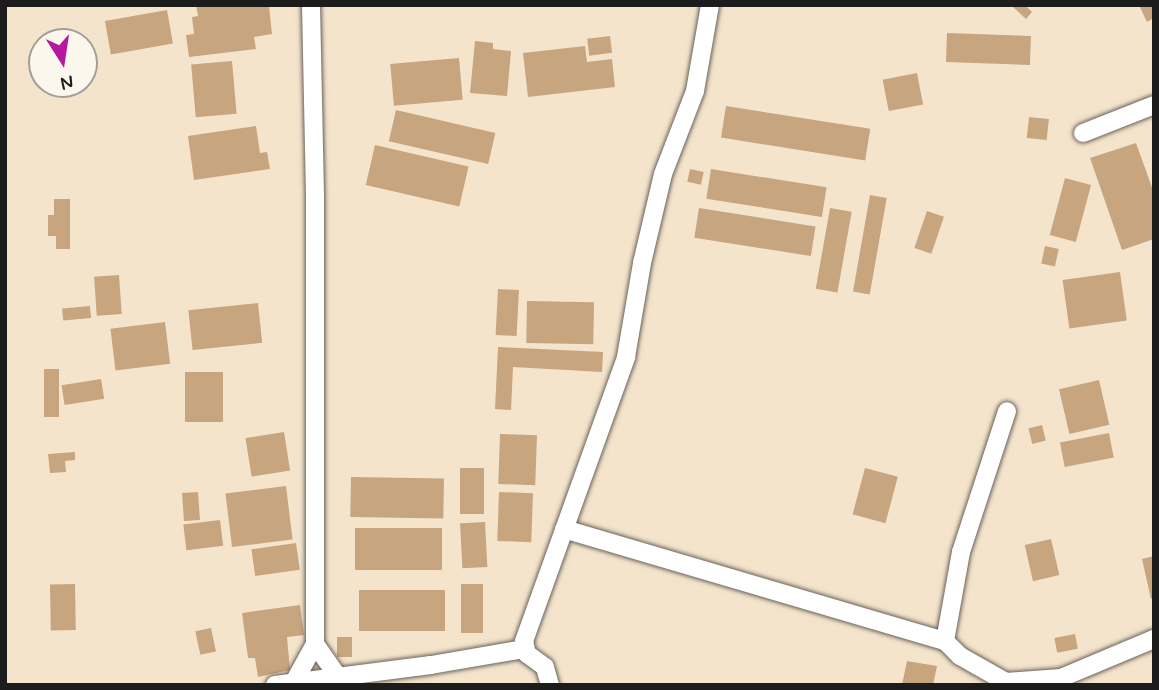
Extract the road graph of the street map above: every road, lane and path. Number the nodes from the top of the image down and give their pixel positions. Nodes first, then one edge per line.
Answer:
1 (311, 5) edge
2 (710, 5) edge
3 (1154, 105) edge
4 (1083, 133) dead end
5 (1007, 411) dead end
6 (564, 529) junction
7 (1154, 639) edge
8 (946, 641) junction
9 (315, 644) junction
10 (525, 649) junction
11 (337, 676) junction
12 (295, 682) junction
13 (275, 685) edge
14 (550, 685) edge

1 - 9 street
2 - 6 street
3 - 4 street
5 - 8 street
6 - 8 street
6 - 10 street
7 - 8 street
9 - 11 street
9 - 12 street
10 - 11 street
10 - 14 street
11 - 12 street
12 - 13 street

